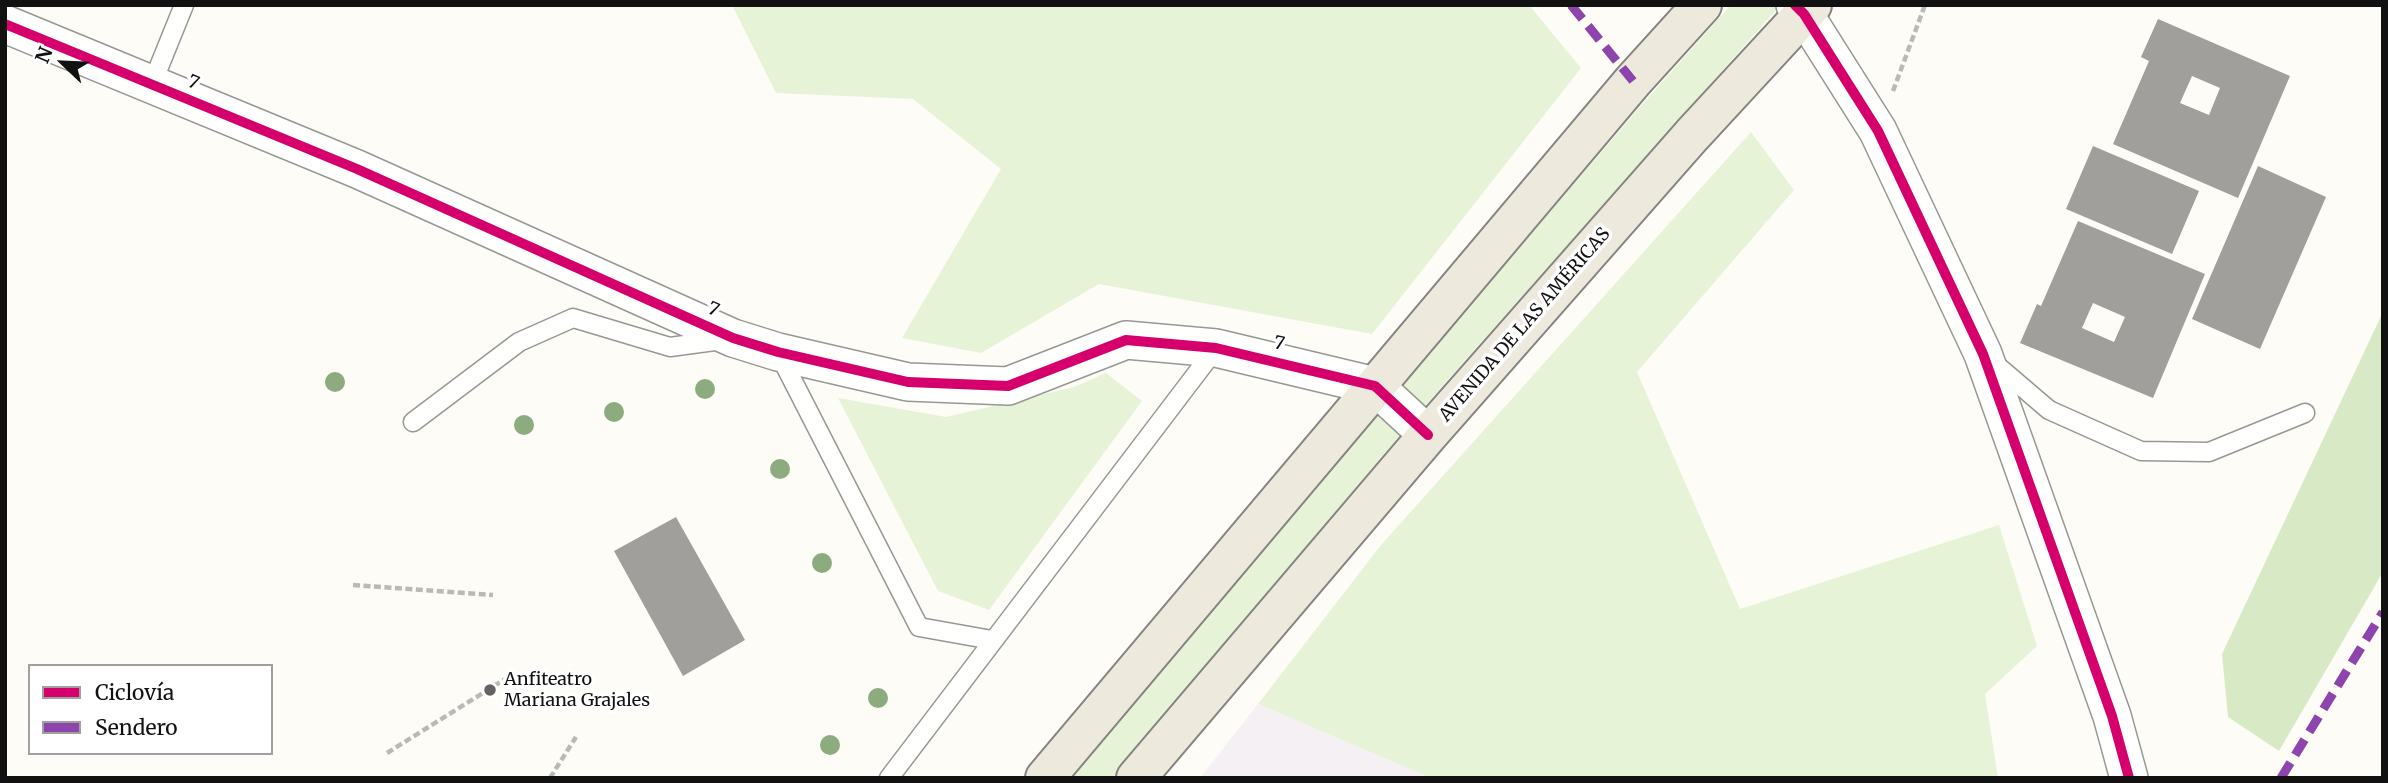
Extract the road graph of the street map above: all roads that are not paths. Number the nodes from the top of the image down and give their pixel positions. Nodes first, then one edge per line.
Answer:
1 (184, 5) edge
2 (1702, 5) edge
3 (1804, 8) edge
4 (5, 24) edge
5 (152, 84) junction
6 (733, 338) junction
7 (1216, 348) junction
8 (778, 352) junction
9 (1983, 354) junction
10 (1375, 386) junction
11 (2305, 413) dead end
12 (413, 422) dead end
13 (1428, 435) junction
14 (992, 640) junction
15 (888, 778) edge
16 (1045, 778) edge
17 (1136, 778) edge
18 (2129, 778) edge

1 - 5 lane
2 - 10 main road
3 - 9 street
3 - 13 main road, AVENIDA DE LAS AMÉRICAS
4 - 5 street, 7
5 - 6 street, 7
6 - 8 street, 7
6 - 12 lane
7 - 8 street, 7
7 - 10 street, 7
7 - 14 lane
8 - 14 lane
9 - 11 lane
9 - 18 street
10 - 13 street, 7
10 - 16 main road
13 - 17 main road, AVENIDA DE LAS AMÉRICAS
14 - 15 lane

